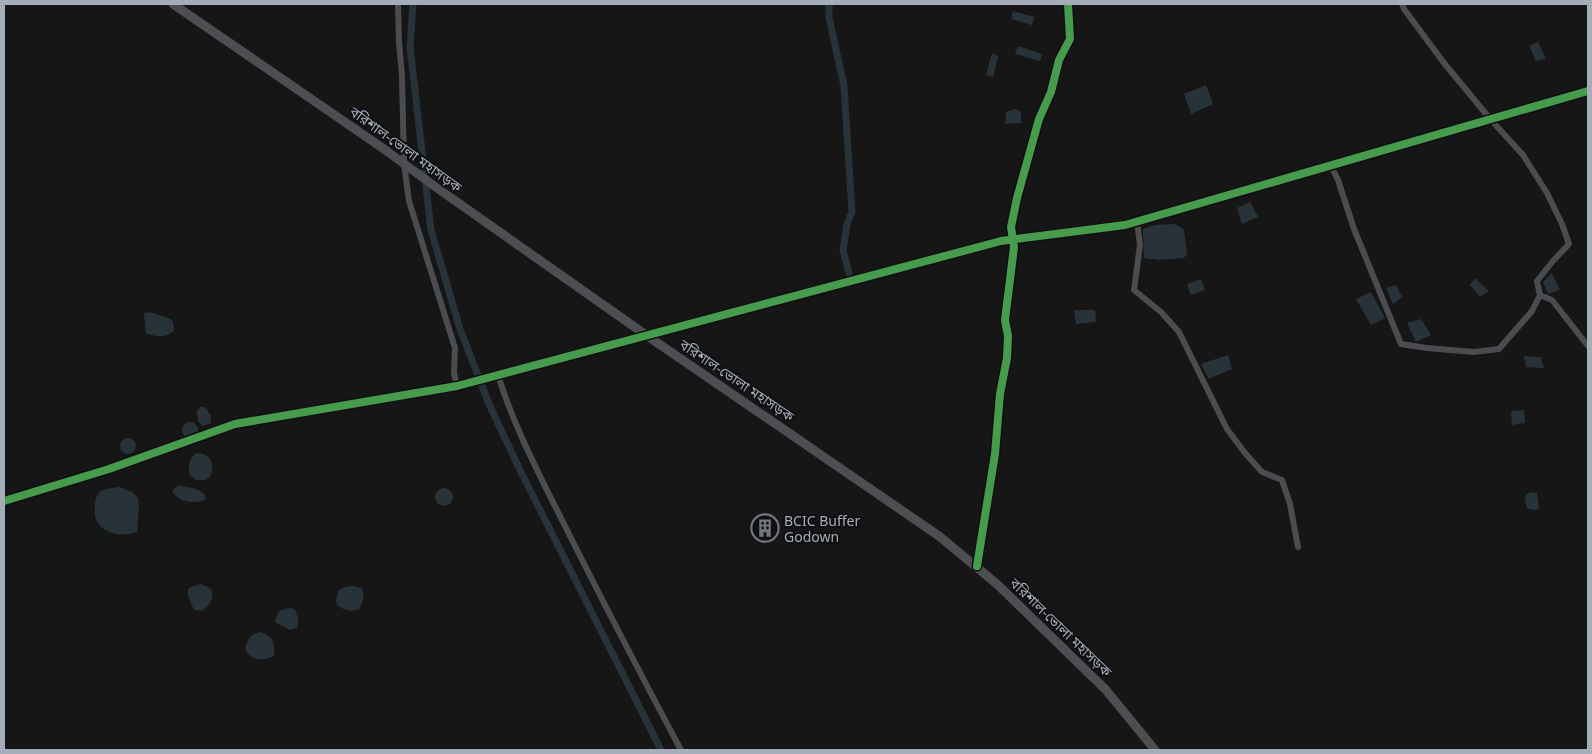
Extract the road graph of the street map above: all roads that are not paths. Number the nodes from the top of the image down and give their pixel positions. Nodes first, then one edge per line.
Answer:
1 (173, 4) edge
2 (398, 4) edge
3 (1068, 4) edge
4 (1402, 4) edge
5 (1588, 92) edge
6 (1491, 120) junction
7 (406, 165) junction
8 (1331, 166) junction
9 (1137, 221) junction
10 (1013, 239) junction
11 (1540, 295) junction
12 (646, 335) junction
13 (1588, 346) edge
14 (494, 376) junction
15 (457, 386) junction
16 (4, 501) edge
17 (1298, 547) dead end
18 (977, 566) junction
19 (681, 750) edge
20 (1155, 750) edge

1 - 7 highway, বরিশাল-ভোলা মহাসড়ক
2 - 7 street
3 - 10 street
4 - 6 street
5 - 6 street
6 - 8 street
6 - 11 street
7 - 12 highway, বরিশাল-ভোলা মহাসড়ক
7 - 15 street
8 - 9 street
8 - 11 street
9 - 10 street
9 - 17 street
10 - 12 street
10 - 18 street
11 - 13 street
12 - 14 street
12 - 18 highway, বরিশাল-ভোলা মহাসড়ক
14 - 15 street
14 - 19 street
15 - 16 street
18 - 20 highway, বরিশাল-ভোলা মহাসড়ক

